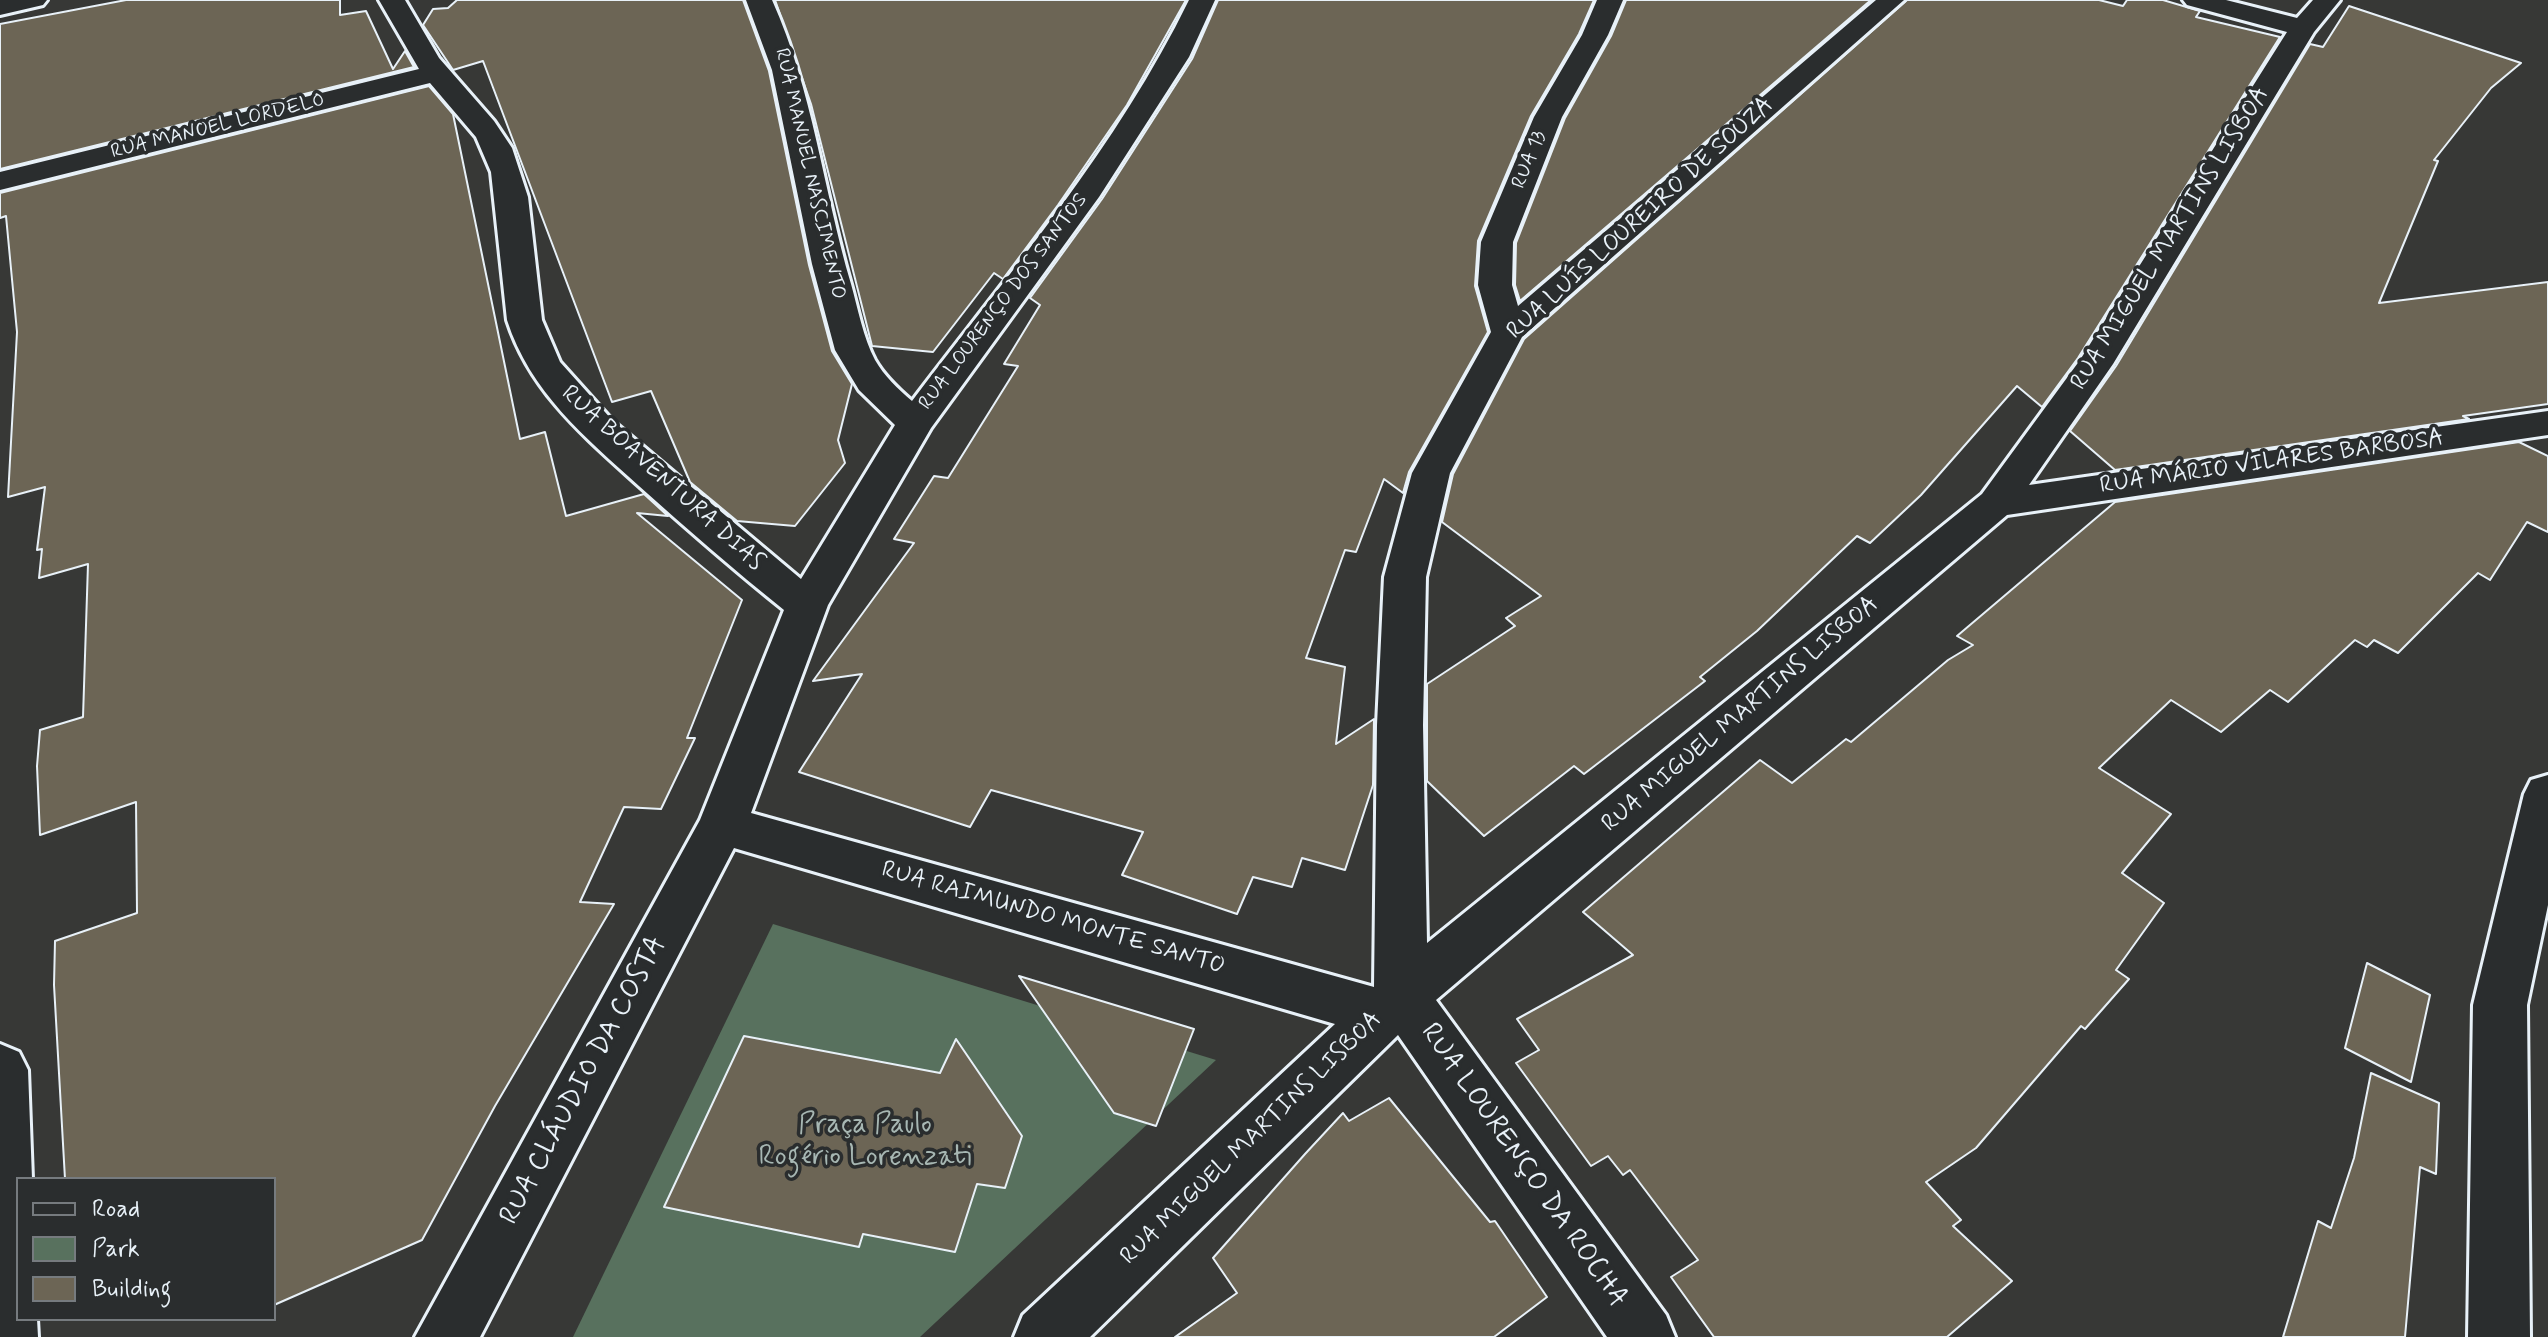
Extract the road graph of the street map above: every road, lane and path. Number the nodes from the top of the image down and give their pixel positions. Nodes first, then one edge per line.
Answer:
1 (34, 0) edge
2 (392, 0) edge
3 (759, 0) edge
4 (1202, 0) edge
5 (1610, 0) edge
6 (1891, 0) edge
7 (2196, 0) edge
8 (2327, 0) edge
9 (0, 7) edge
10 (2303, 28) junction
11 (436, 73) junction
12 (0, 181) edge
13 (1508, 332) junction
14 (915, 423) junction
15 (2548, 423) edge
16 (1996, 503) junction
17 (807, 605) junction
18 (2548, 794) edge
19 (722, 825) junction
20 (1392, 1005) junction
21 (0, 1070) edge
22 (7, 1337) edge
23 (446, 1337) edge
24 (1045, 1337) edge
25 (1644, 1337) edge
26 (2499, 1337) edge

1 - 9 street
2 - 11 street, RUA BOAVENTURA DIAS
3 - 14 street, RUA MANUEL NASCIMENTO
4 - 14 street, RUA LOURENÇO DOS SANTOS
5 - 13 street, RUA 13
6 - 13 street, RUA LUÍS LOUREIRO DE SOUZA
7 - 10 street
8 - 10 street, RUA MIGUEL MARTINS LISBOA
10 - 16 street, RUA MIGUEL MARTINS LISBOA
11 - 12 street, RUA MANOEL LORDELO
11 - 17 street, RUA BOAVENTURA DIAS
13 - 20 street, RUA LUÍS LOUREIRO DE SOUZA
14 - 17 street, RUA LOURENÇO DOS SANTOS
15 - 16 street, RUA MÁRIO VILARES BARBOSA
16 - 20 street, RUA MIGUEL MARTINS LISBOA
17 - 19 street
18 - 26 street
19 - 20 street, RUA RAIMUNDO MONTE SANTO
19 - 23 street, RUA CLÁUDIO DA COSTA
20 - 24 street, RUA MIGUEL MARTINS LISBOA
20 - 25 street, RUA LOURENÇO DA ROCHA
21 - 22 street

